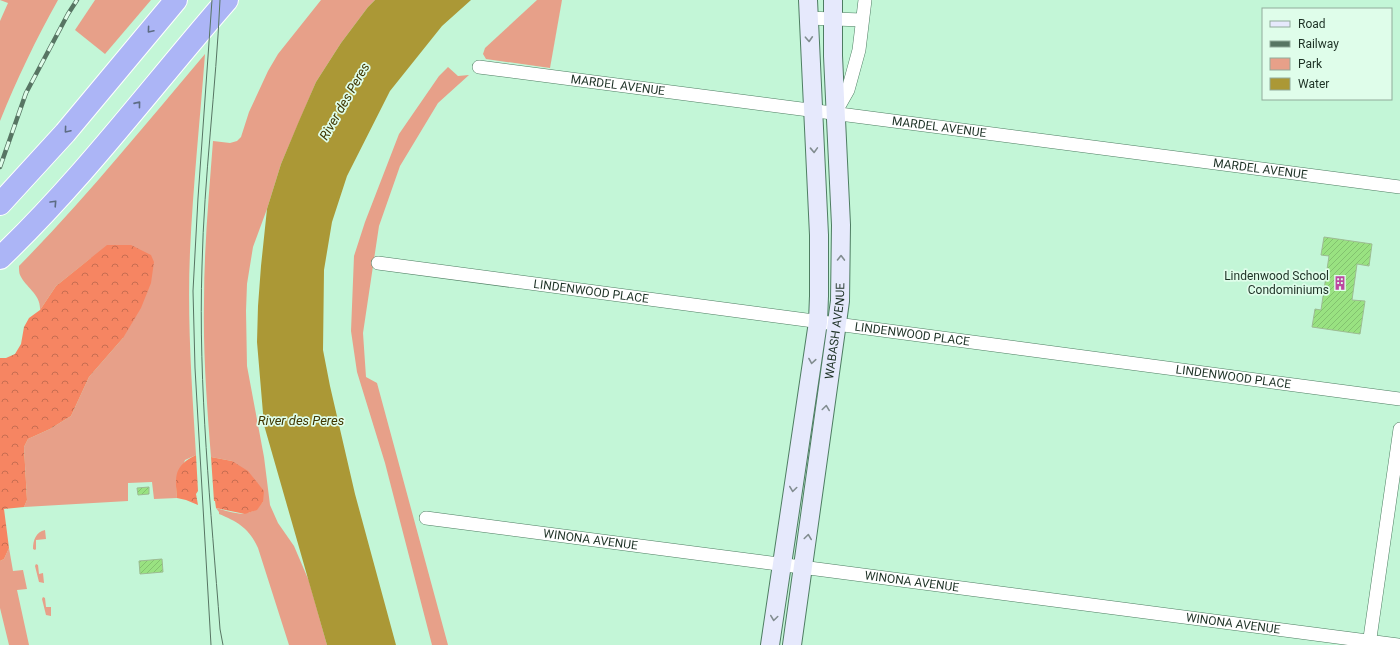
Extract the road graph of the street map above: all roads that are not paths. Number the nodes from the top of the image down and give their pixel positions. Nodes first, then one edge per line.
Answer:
1 (176, 0) edge
2 (227, 0) edge
3 (833, 0) edge
4 (865, 0) edge
5 (808, 9) edge
6 (832, 19) junction
7 (862, 20) junction
8 (479, 67) dead end
9 (812, 111) junction
10 (835, 113) junction
11 (1400, 187) edge
12 (0, 204) edge
13 (0, 258) edge
14 (378, 263) dead end
15 (818, 322) junction
16 (837, 324) junction
17 (1400, 399) edge
18 (1400, 429) edge
19 (426, 518) dead end
20 (782, 564) junction
21 (804, 568) junction
22 (1369, 643) edge
23 (770, 645) edge
24 (792, 645) edge
25 (1398, 645) edge

1 -> 12 highway
13 -> 2 highway
3 - 6 main road, WABASH AVENUE
4 - 7 street
5 - 6 street
5 -> 9 main road, WABASH AVENUE
6 - 7 street
6 - 10 main road, WABASH AVENUE
7 - 10 street
8 - 9 street, MARDEL AVENUE
9 - 10 street, MARDEL AVENUE
9 -> 15 main road, WABASH AVENUE
10 - 11 street, MARDEL AVENUE
16 -> 10 main road, WABASH AVENUE
14 - 15 street, LINDENWOOD PLACE
15 - 16 street, LINDENWOOD PLACE
15 -> 20 main road, WABASH AVENUE
16 - 17 street, LINDENWOOD PLACE
21 -> 16 main road, WABASH AVENUE
18 - 22 street
19 - 20 street, WINONA AVENUE
20 - 21 street, WINONA AVENUE
20 -> 23 main road, WABASH AVENUE
21 - 22 street, WINONA AVENUE
21 - 24 main road, WABASH AVENUE
22 - 25 street, WINONA AVENUE

